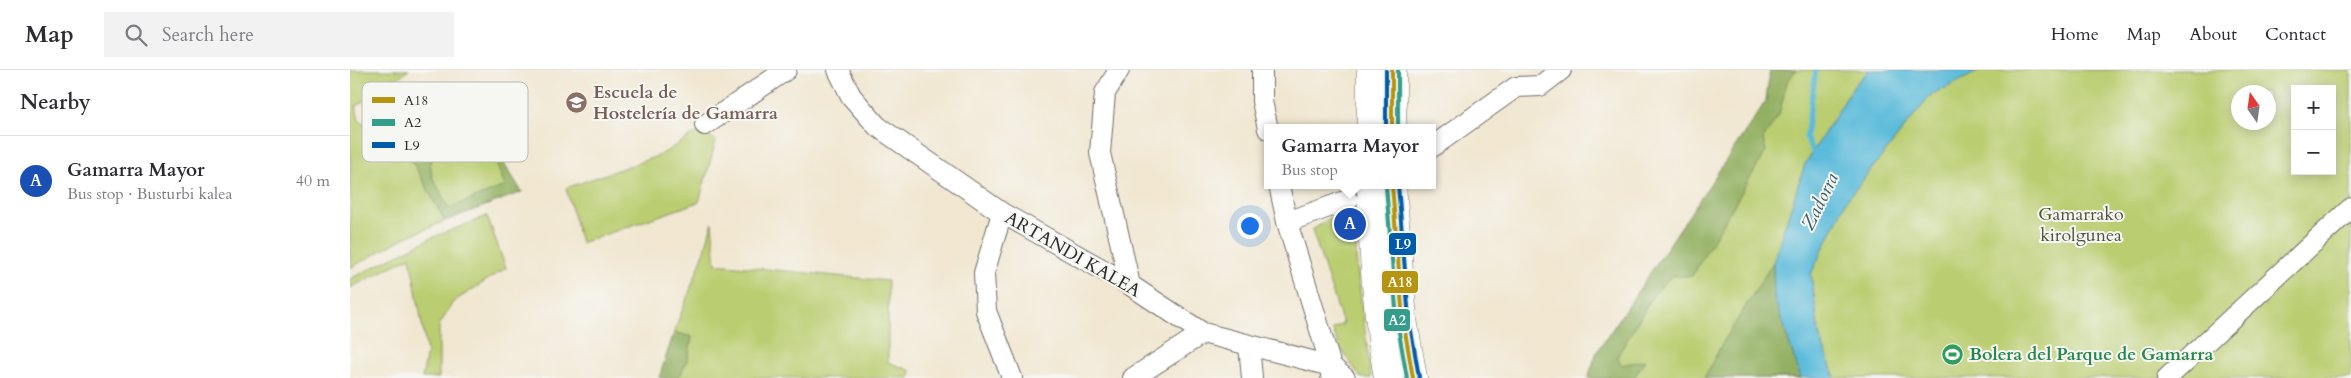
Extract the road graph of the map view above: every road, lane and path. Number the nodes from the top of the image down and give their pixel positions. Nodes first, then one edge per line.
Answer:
1 (786, 70) edge
2 (838, 70) edge
3 (1119, 70) edge
4 (1262, 70) edge
5 (1371, 70) edge
6 (1392, 70) edge
7 (1561, 70) edge
8 (1267, 124) edge
9 (1371, 124) edge
10 (1392, 124) edge
11 (705, 125) dead end
12 (1436, 144) edge
13 (1281, 189) edge
14 (1372, 189) edge
15 (1392, 189) edge
16 (1348, 200) dead end
17 (2351, 208) edge
18 (1002, 213) junction
19 (1287, 222) junction
20 (1130, 286) junction
21 (1203, 333) junction
22 (1249, 345) junction
23 (1336, 374) edge
24 (1012, 378) edge
25 (1133, 378) edge
26 (1252, 378) edge
27 (1388, 378) edge
28 (1413, 378) edge
29 (2167, 378) edge

1 - 11 street
2 - 18 street, ARTANDI KALEA
3 - 20 street
4 - 8 street
5 - 9 highway
6 - 10 highway
7 - 12 street
13 - 19 street
14 - 27 highway
15 - 28 highway
16 - 19 street
17 - 29 street
18 - 20 street, ARTANDI KALEA
18 - 24 street
19 - 23 street
20 - 21 street, ARTANDI KALEA
21 - 22 street, ARTANDI KALEA
21 - 25 street
22 - 23 street, ARTANDI KALEA
22 - 26 street

